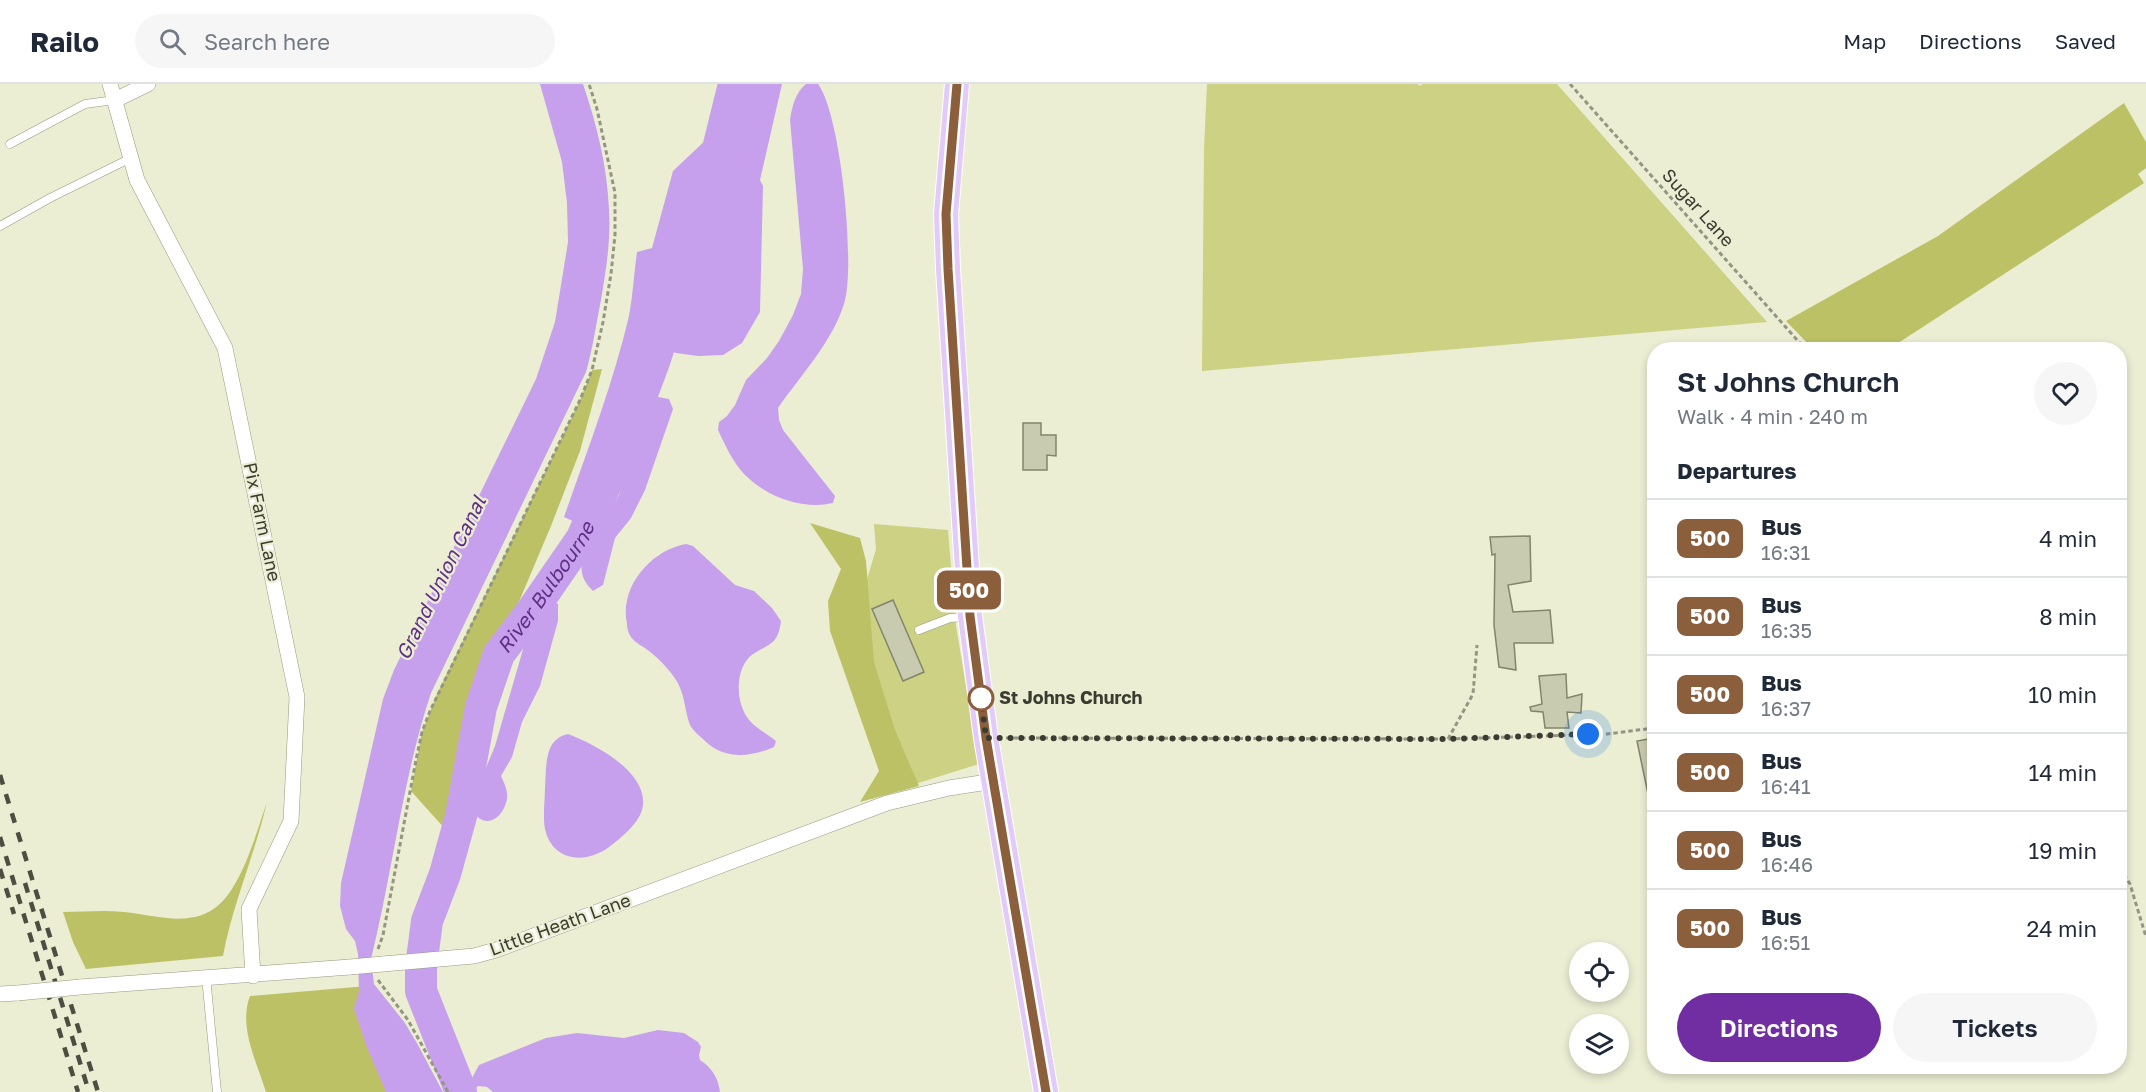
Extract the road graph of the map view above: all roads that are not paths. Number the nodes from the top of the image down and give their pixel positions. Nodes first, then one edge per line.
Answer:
1 (110, 84) edge
2 (148, 84) edge
3 (957, 84) edge
4 (115, 100) junction
5 (10, 144) dead end
6 (131, 158) junction
7 (0, 226) edge
8 (970, 616) junction
9 (919, 630) dead end
10 (994, 781) junction
11 (253, 976) junction
12 (208, 978) junction
13 (0, 994) edge
14 (217, 1092) edge
15 (1046, 1092) edge

1 - 4 street, Pix Farm Lane
2 - 4 street
3 - 8 main road
4 - 5 lane
4 - 6 street, Pix Farm Lane
6 - 7 lane
6 - 11 street, Pix Farm Lane
8 - 9 lane
8 - 10 main road
10 - 11 street, Little Heath Lane, bridge
10 - 15 main road
11 - 12 street, Little Heath Lane
12 - 13 street, Little Heath Lane, bridge
12 - 14 lane

